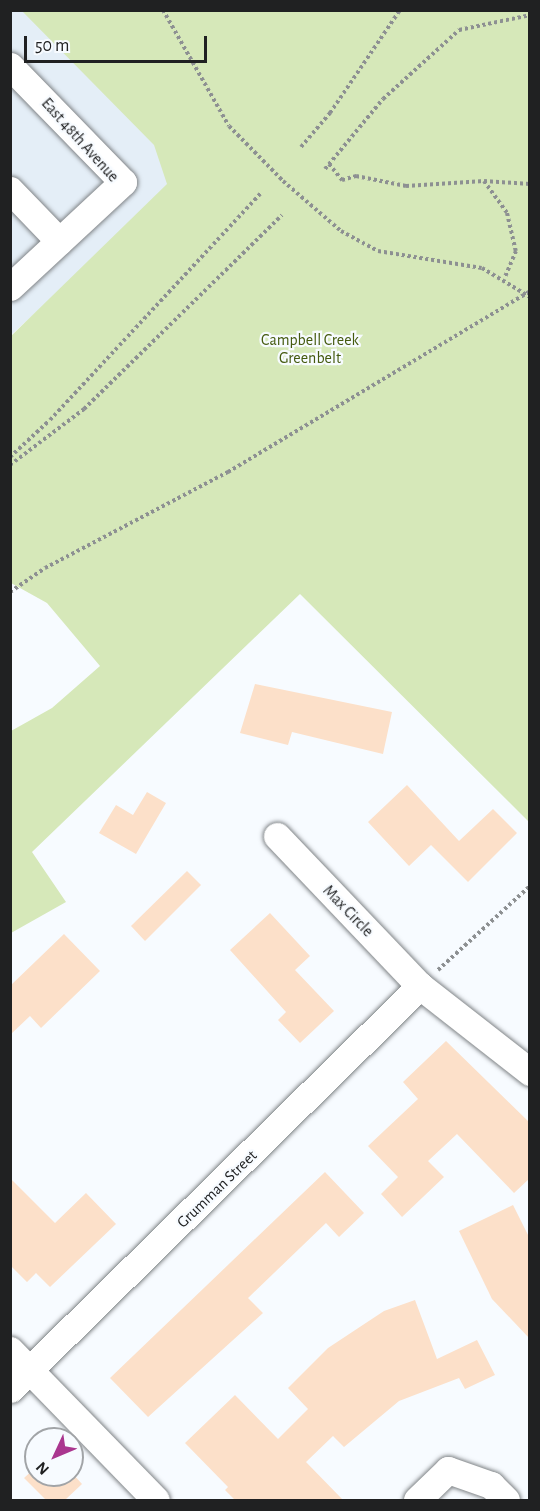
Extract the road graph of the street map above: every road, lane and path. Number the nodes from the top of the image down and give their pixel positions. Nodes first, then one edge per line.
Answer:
1 (163, 10) edge
2 (400, 10) edge
3 (530, 15) edge
4 (10, 66) edge
5 (301, 147) dead end
6 (329, 165) junction
7 (325, 169) dead end
8 (484, 181) junction
9 (530, 184) edge
10 (10, 190) edge
11 (261, 193) dead end
12 (282, 215) dead end
13 (59, 241) junction
14 (504, 279) junction
15 (10, 287) edge
16 (527, 292) edge
17 (530, 297) edge
18 (10, 458) edge
19 (10, 465) edge
20 (10, 592) edge
21 (277, 836) dead end
22 (530, 886) edge
23 (420, 986) junction
24 (530, 1072) edge
25 (10, 1350) edge
26 (30, 1371) junction
27 (10, 1389) edge
28 (156, 1500) edge
29 (417, 1500) edge
30 (506, 1500) edge

1 - 14 path
2 - 5 path
3 - 6 path
4 - 13 street, East 48th Avenue
6 - 7 path
6 - 8 path
8 - 9 path
8 - 14 path
10 - 13 street
11 - 18 path
12 - 19 path
13 - 15 street, East 48th Avenue
14 - 16 path
16 - 17 path
16 - 20 path
21 - 23 street, Max Circle
22 - 23 path
23 - 24 street, Max Circle
23 - 26 street, Grumman Street
25 - 26 street
26 - 27 street, Grumman Street
26 - 28 street
29 - 30 street

